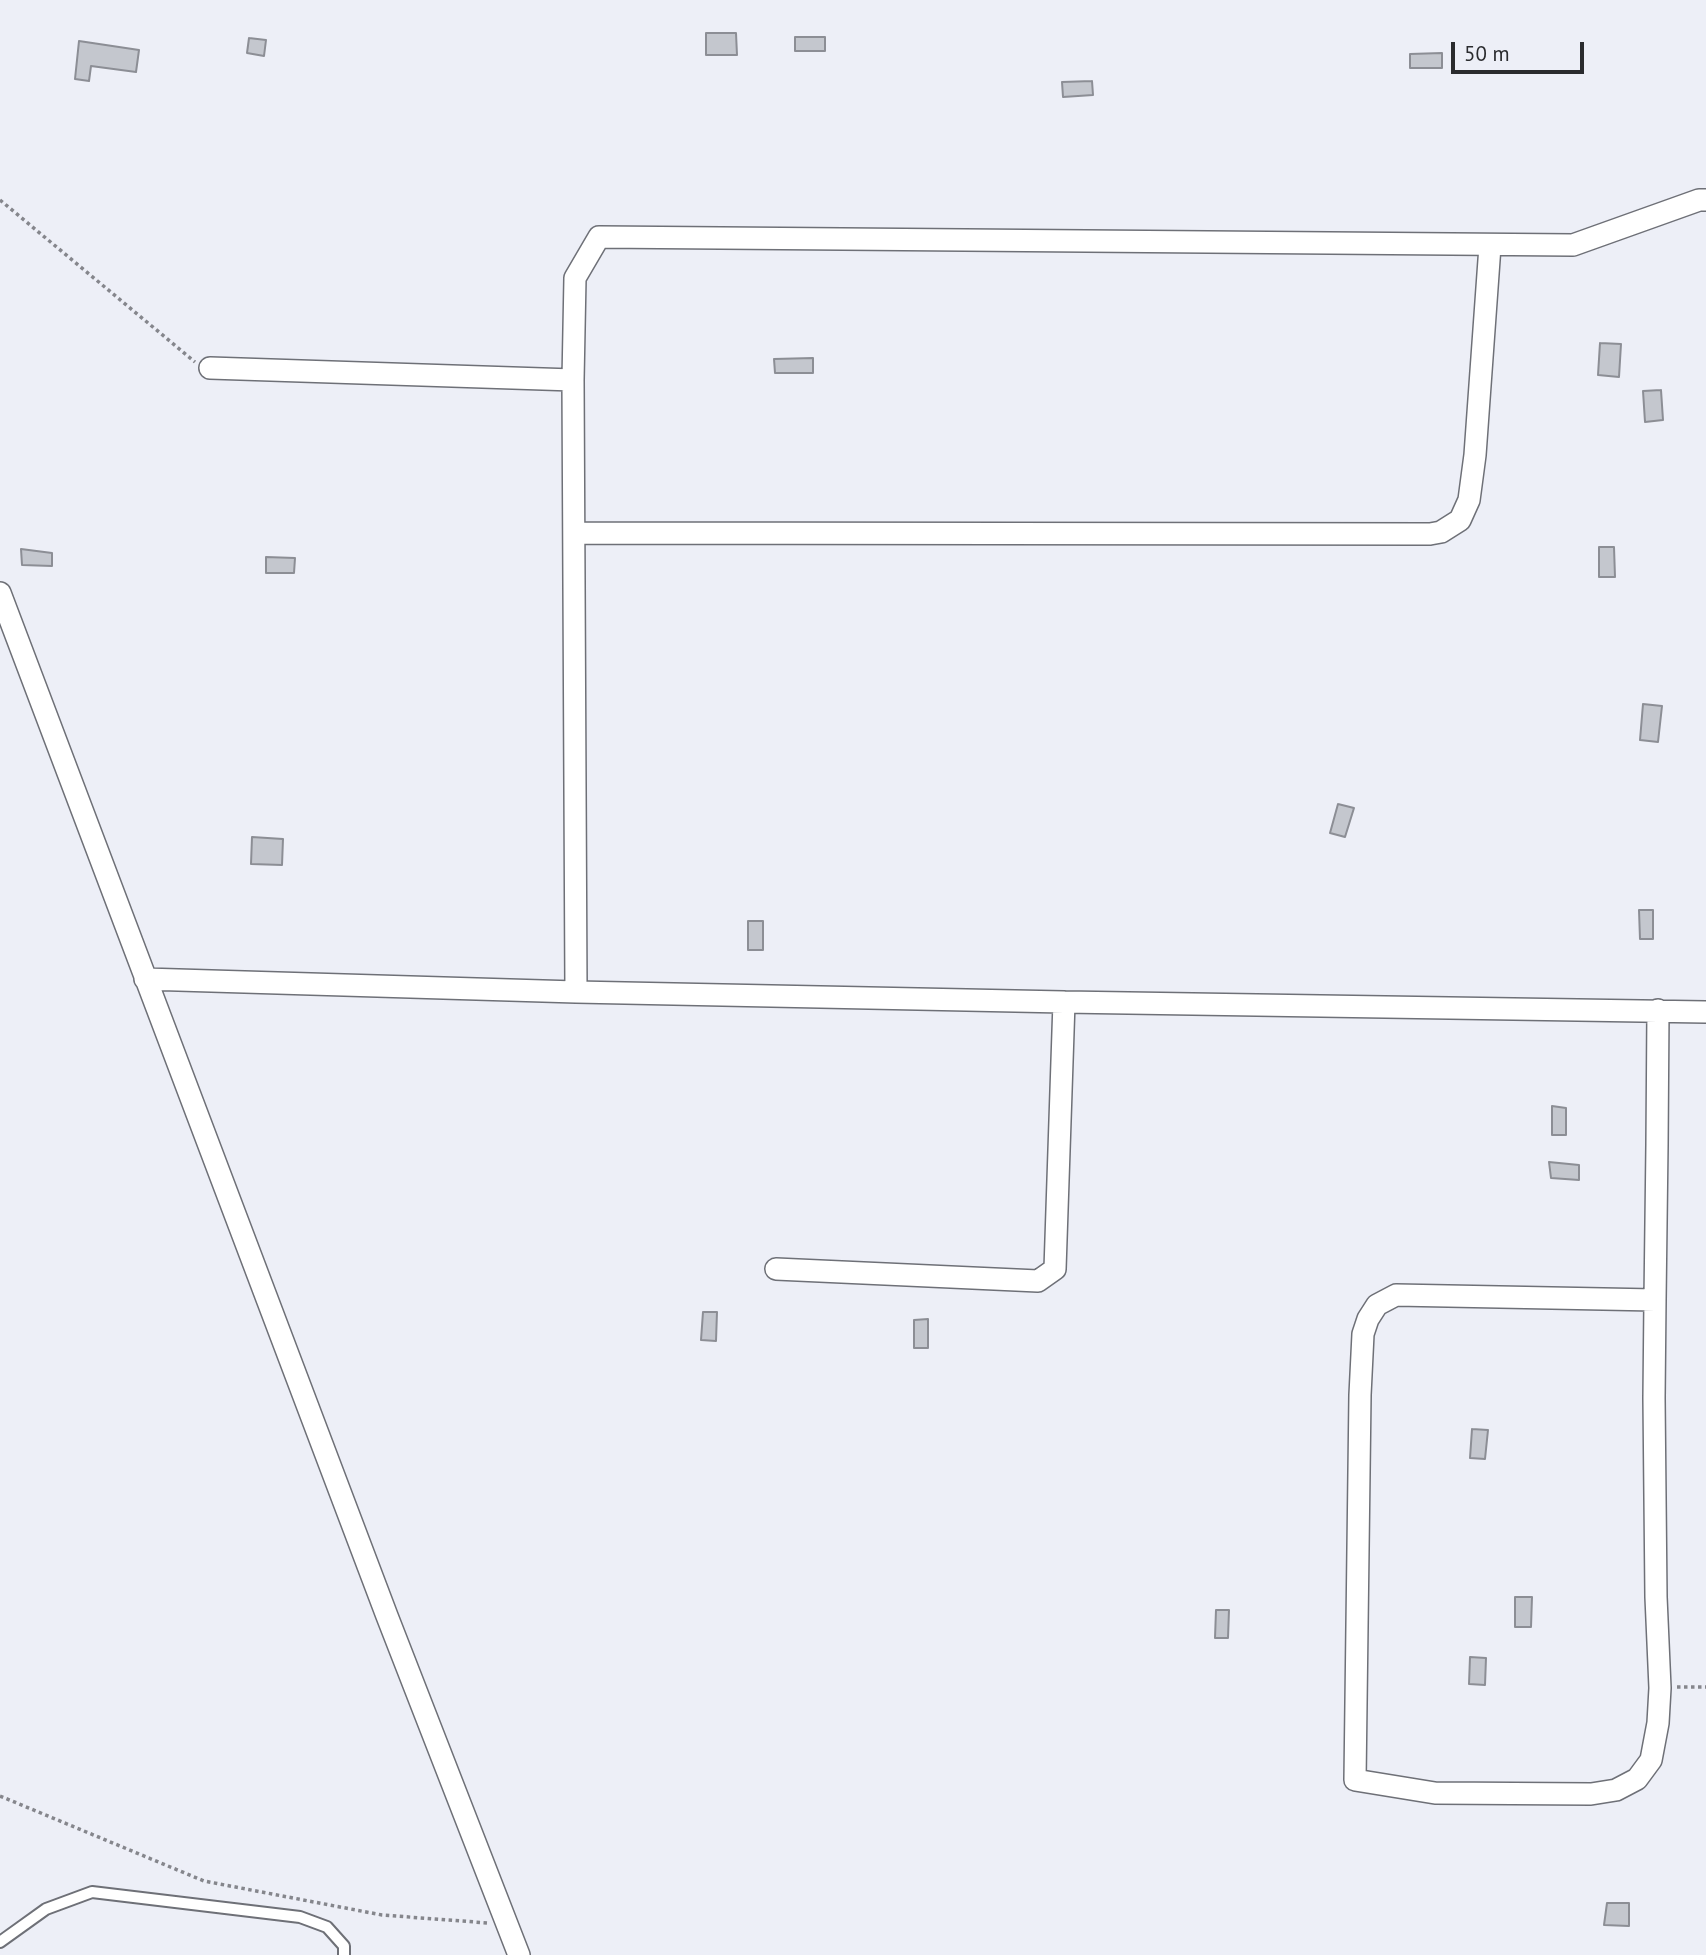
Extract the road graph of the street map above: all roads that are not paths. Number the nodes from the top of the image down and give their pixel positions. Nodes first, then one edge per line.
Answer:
1 (1706, 200) edge
2 (1490, 246) junction
3 (210, 368) road end
4 (573, 380) junction
5 (575, 533) junction
6 (0, 593) edge
7 (145, 979) junction
8 (576, 992) junction
9 (1065, 1002) junction
10 (1658, 1010) junction
11 (1706, 1012) edge
12 (776, 1269) dead end
13 (1655, 1300) junction
14 (0, 1942) edge
15 (344, 1955) edge
16 (519, 1955) edge

1 - 2 street
2 - 4 street
2 - 5 street
3 - 4 street
4 - 5 street
5 - 8 street
6 - 7 street
7 - 8 street
7 - 16 street
8 - 9 street
9 - 10 street
9 - 12 street
10 - 11 street
10 - 13 street
13 - 13 street
14 - 15 lane

